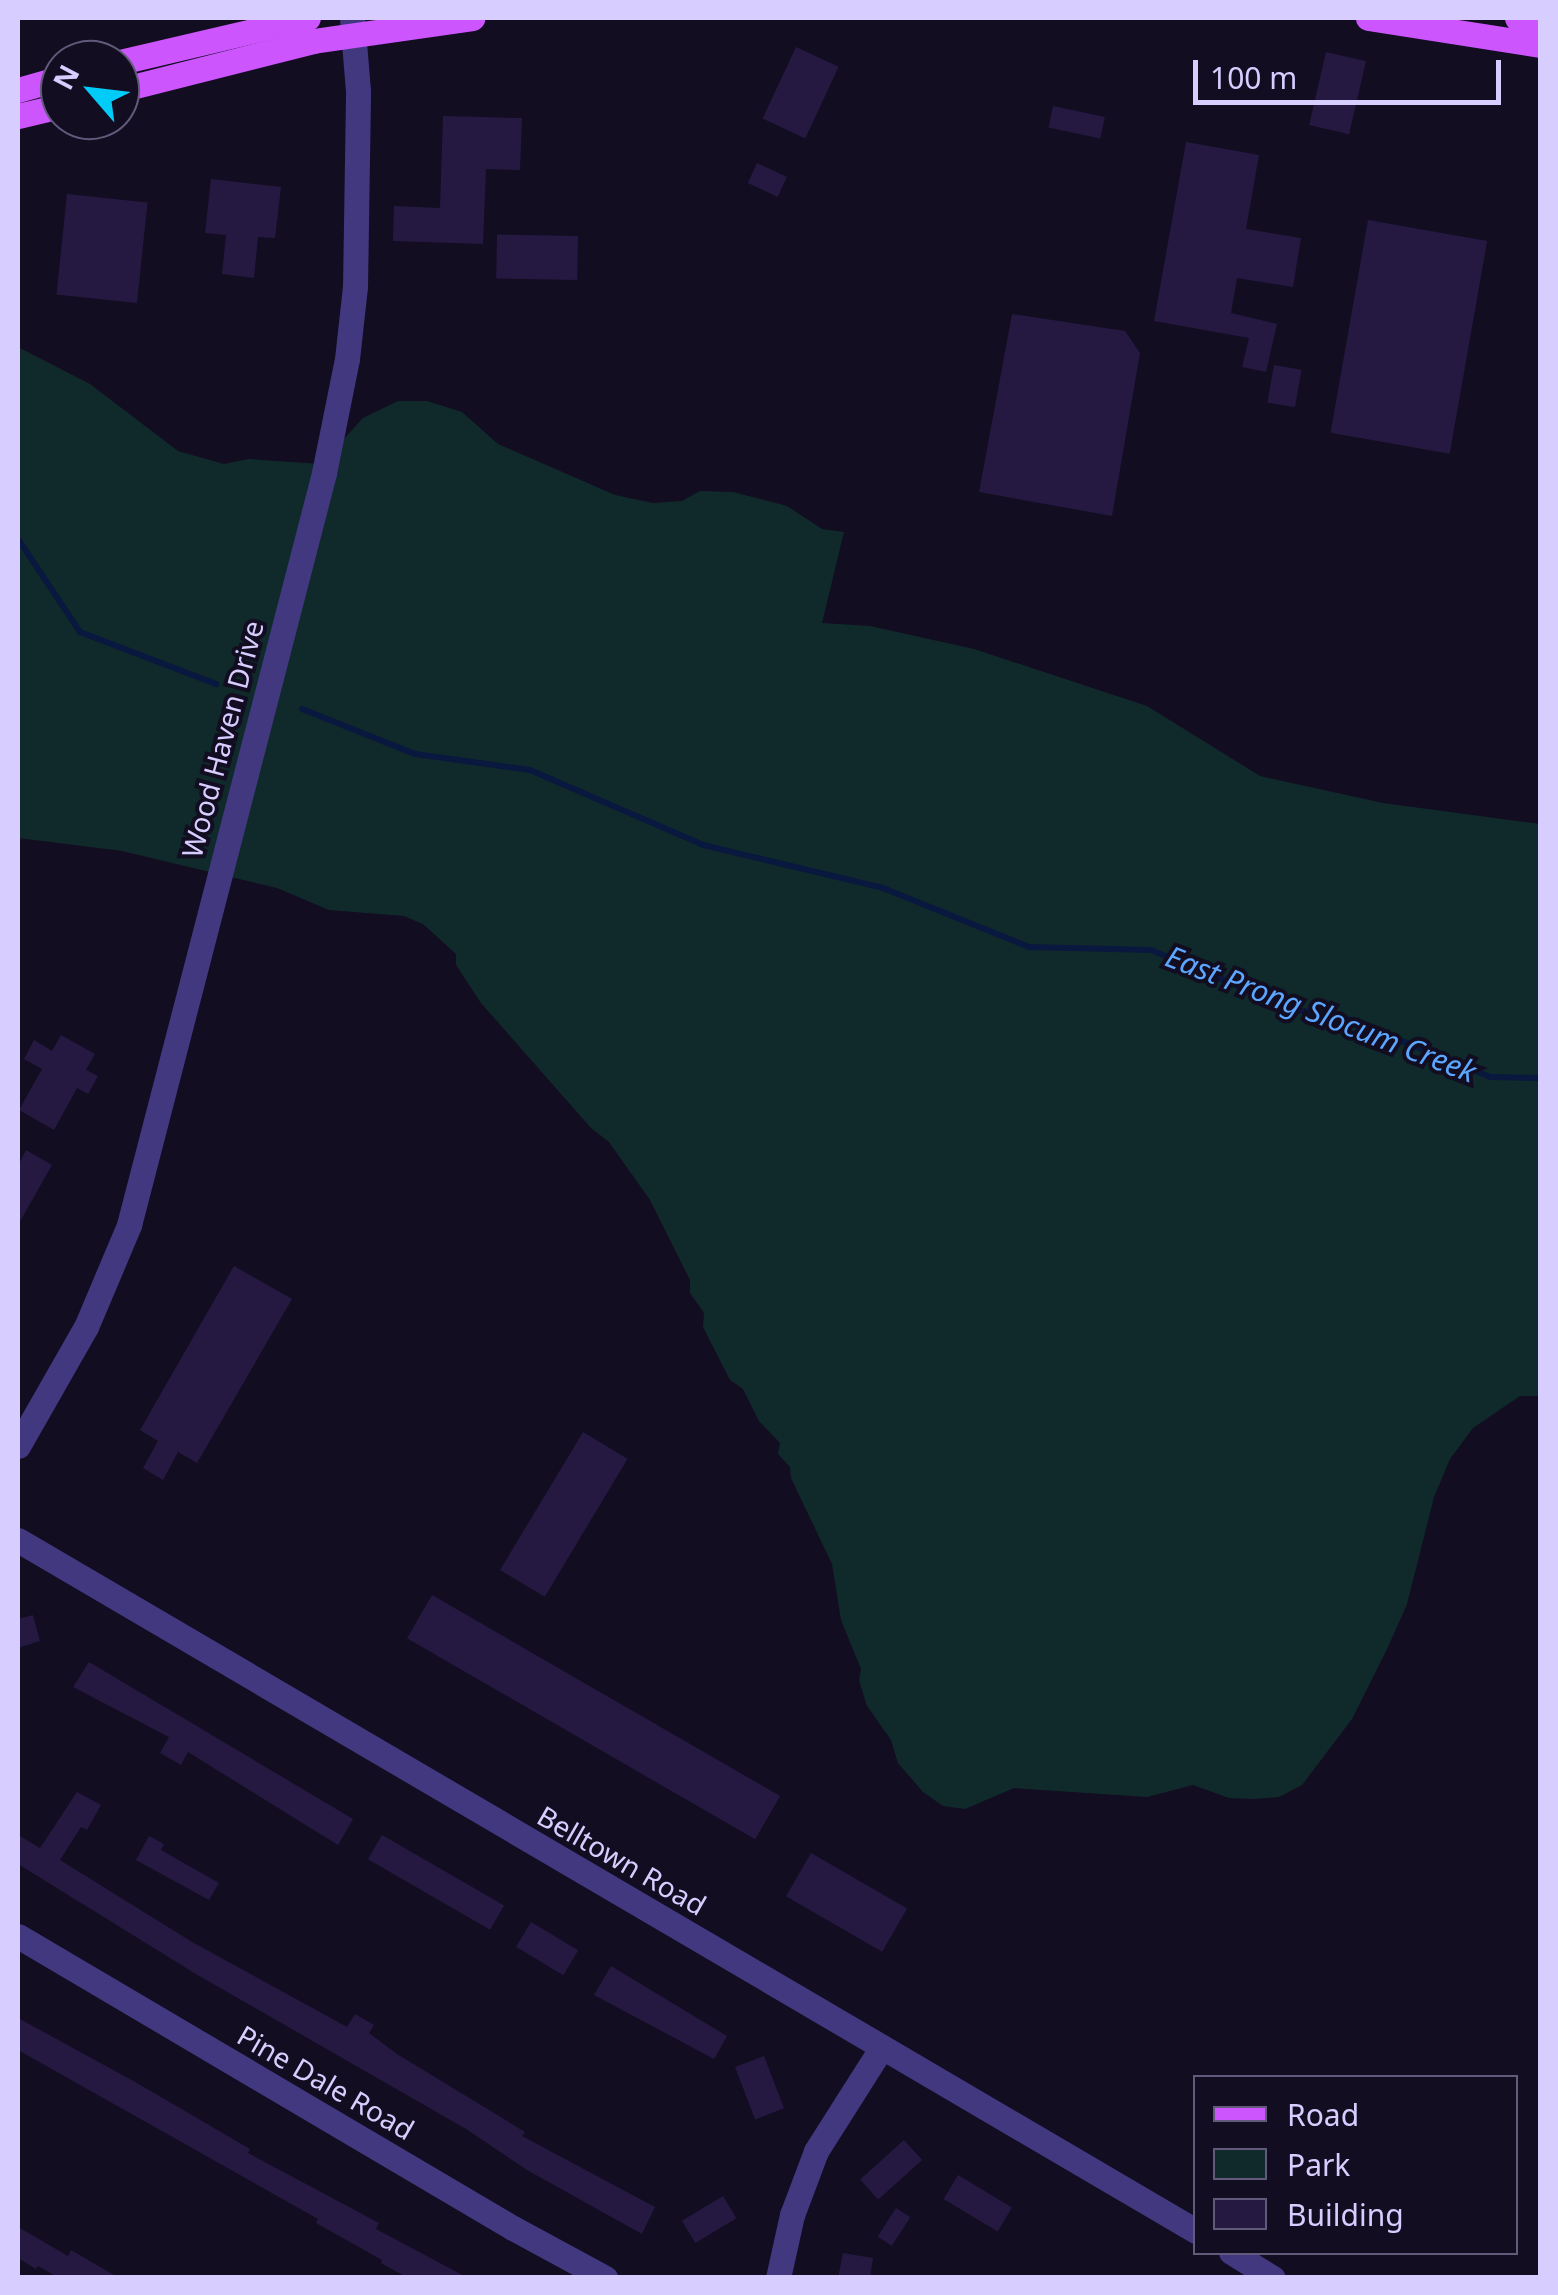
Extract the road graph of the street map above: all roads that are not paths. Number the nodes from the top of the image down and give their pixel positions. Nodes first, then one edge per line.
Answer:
1 (308, 18) edge
2 (472, 18) edge
3 (1368, 18) edge
4 (1517, 18) edge
5 (1540, 22) edge
6 (352, 26) edge
7 (1540, 45) edge
8 (140, 57) edge
9 (140, 84) edge
10 (18, 1446) edge
11 (18, 1540) edge
12 (18, 1936) edge
13 (882, 2047) junction
14 (1193, 2229) edge
15 (1236, 2255) edge
16 (605, 2278) edge
17 (778, 2278) edge
18 (1273, 2278) edge

1 - 8 main road
2 - 6 main road
3 - 7 main road
4 - 5 main road
6 - 9 main road
6 - 10 street, Wood Haven Drive
11 - 13 street, Belltown Road
12 - 16 street, Pine Dale Road
13 - 14 street, Belltown Road
13 - 17 street
15 - 18 street

